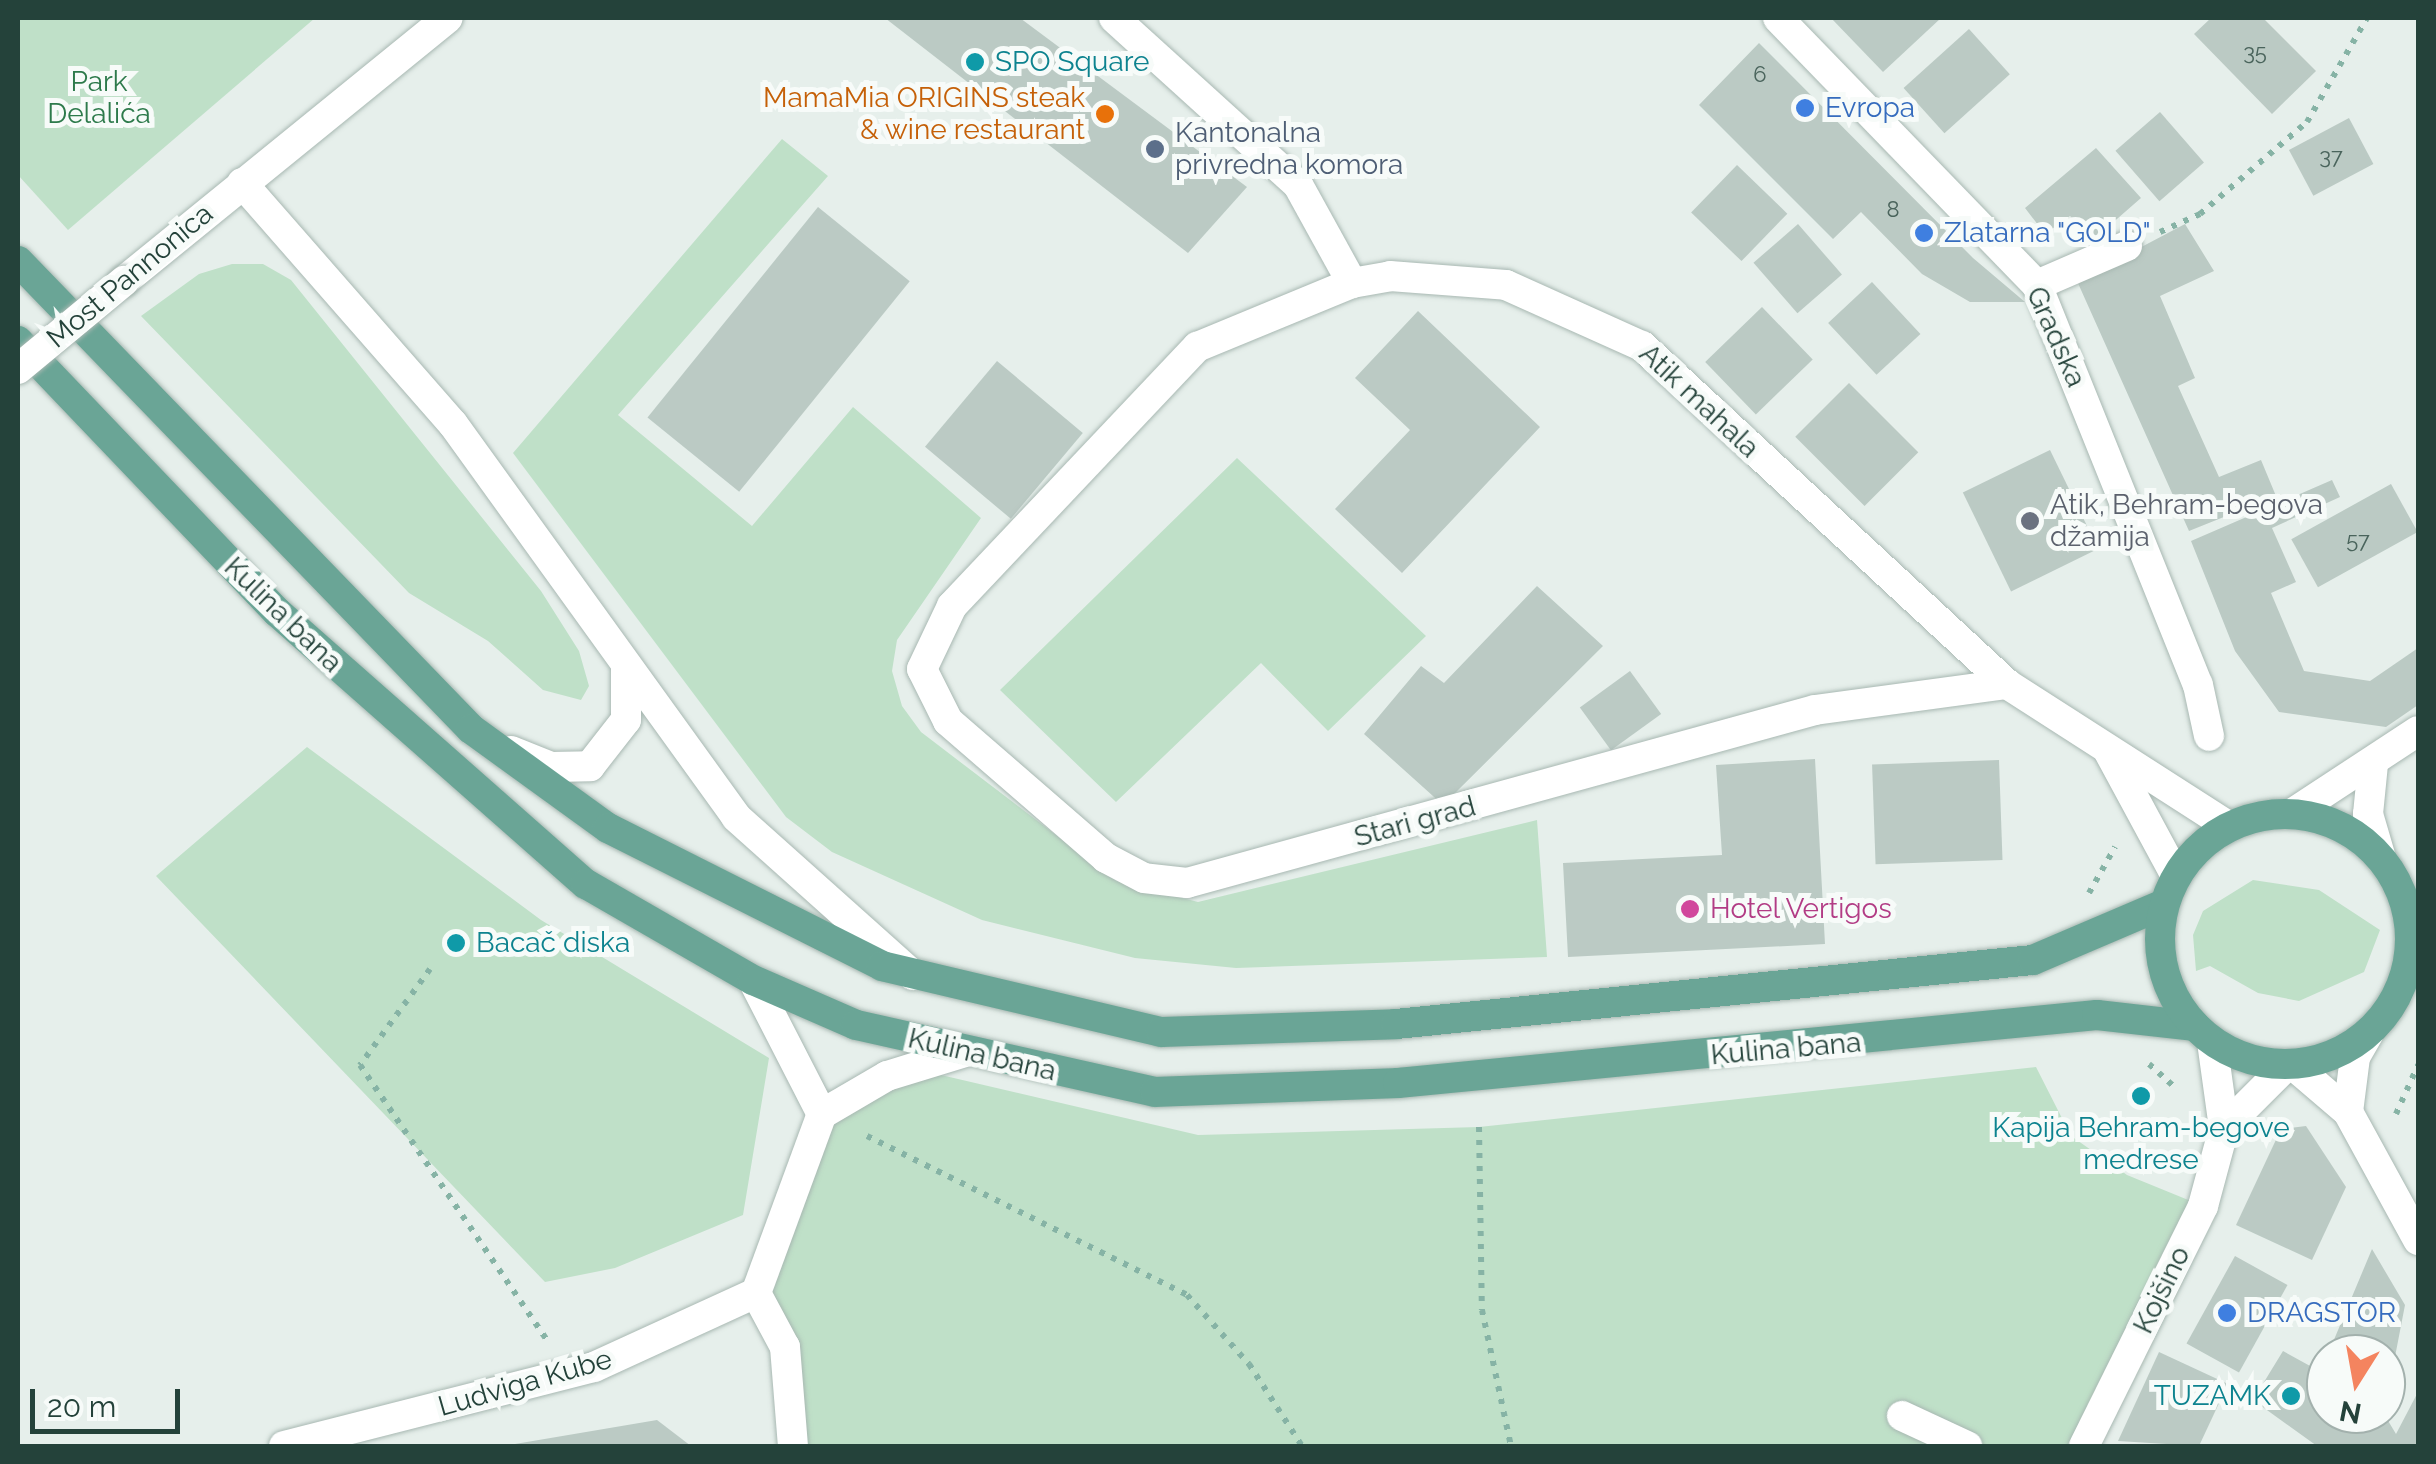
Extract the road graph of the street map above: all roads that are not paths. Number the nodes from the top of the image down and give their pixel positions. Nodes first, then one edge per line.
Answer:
1 (448, 18) edge
2 (1114, 18) edge
3 (1778, 18) edge
4 (242, 183) junction
5 (2127, 246) road end
6 (18, 262) edge
7 (1352, 283) junction
8 (2037, 284) junction
9 (18, 340) edge
10 (18, 370) edge
11 (928, 652) joint
12 (626, 666) junction
13 (2007, 684) junction
14 (470, 729) junction
15 (2418, 731) edge
16 (2209, 736) dead end
17 (2108, 752) junction
18 (2373, 764) junction
19 (2292, 813) junction
20 (2228, 826) junction
21 (2380, 855) junction
22 (2408, 886) edge
23 (2170, 890) junction
24 (914, 976) junction
25 (753, 980) junction
26 (2418, 998) edge
27 (2377, 1024) junction
28 (2204, 1034) junction
29 (965, 1052) junction
30 (2289, 1064) junction
31 (2348, 1112) junction
32 (822, 1114) junction
33 (2224, 1128) junction
34 (2418, 1240) edge
35 (756, 1293) junction
36 (1902, 1416) dead end
37 (284, 1446) edge
38 (794, 1446) edge
39 (1968, 1446) edge
40 (2084, 1446) edge

1 - 4 street, Most Pannonica
2 - 7 street
3 - 8 street, Gradska
4 - 10 street, Most Pannonica, bridge
4 - 12 street
5 - 8 street
6 - 14 main road, Kulina bana
7 - 11 street, Atik mahala
7 - 13 street, Atik mahala
8 - 16 street, Gradska
9 - 25 main road, Kulina bana
11 - 13 street, Stari grad
12 - 14 street
12 - 24 street
13 - 17 street, Atik mahala
14 - 24 main road, Kulina bana
15 - 18 street
17 - 20 street, Atik mahala
17 - 23 street
18 - 19 street
18 - 21 street
19 - 20 main road
19 - 21 main road
20 - 23 main road
21 - 22 main road
22 - 27 main road
23 - 24 main road, Kulina bana
23 - 28 main road
25 - 29 main road, Kulina bana
25 - 32 street
26 - 27 main road
27 - 30 main road
27 - 31 street
28 - 29 main road, Kulina bana
28 - 30 main road
28 - 33 street
29 - 32 street
30 - 31 street
30 - 33 street
31 - 34 street
32 - 35 street
33 - 40 street, Kojšino
35 - 37 street, Ludviga Kube
35 - 38 street
36 - 39 street

